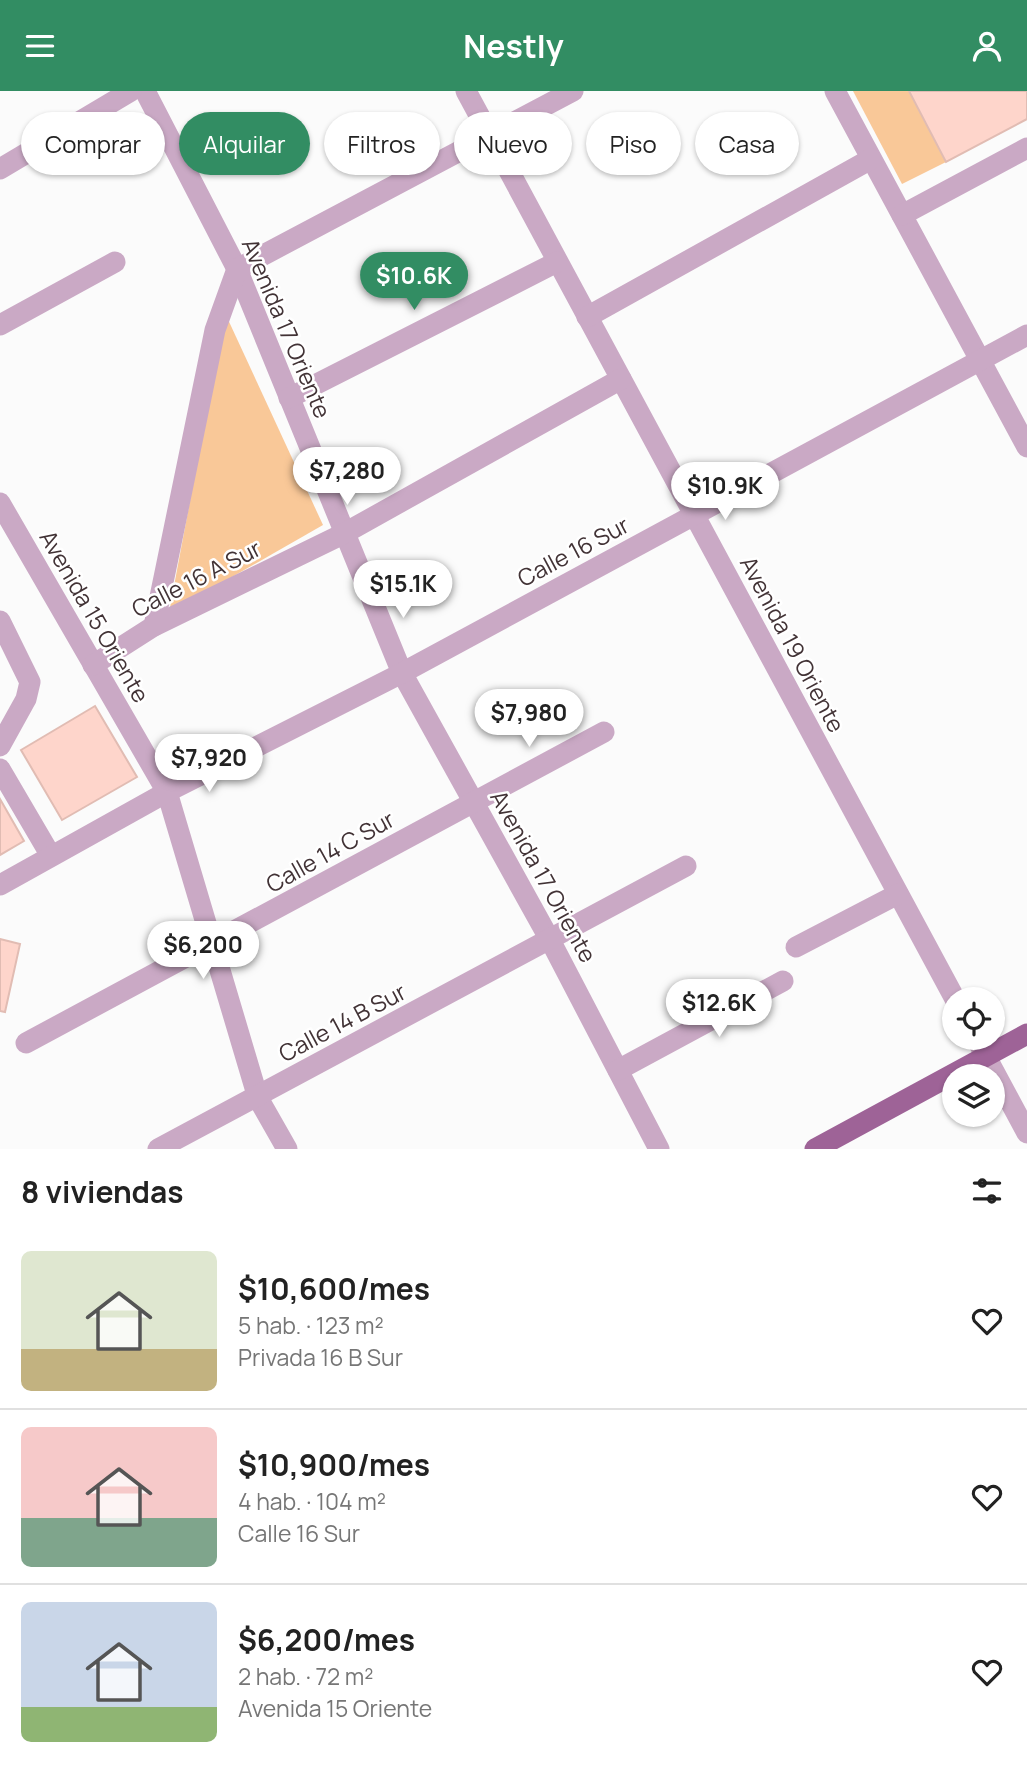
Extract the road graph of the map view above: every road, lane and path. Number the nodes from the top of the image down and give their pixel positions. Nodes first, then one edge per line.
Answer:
1 (131, 91) edge
2 (145, 91) edge
3 (466, 91) edge
4 (573, 91) edge
5 (835, 91) edge
6 (477, 112) edge
7 (535, 112) edge
8 (1027, 148) edge
9 (454, 156) edge
10 (871, 159) junction
11 (0, 169) edge
12 (511, 175) edge
13 (902, 215) junction
14 (115, 262) dead end
15 (558, 262) junction
16 (237, 269) junction
17 (587, 317) junction
18 (0, 325) edge
19 (1027, 335) edge
20 (980, 361) junction
21 (621, 379) junction
22 (289, 398) junction
23 (1027, 447) edge
24 (0, 503) edge
25 (694, 515) junction
26 (343, 534) junction
27 (0, 621) edge
28 (154, 626) junction
29 (93, 665) junction
30 (402, 673) junction
31 (604, 732) dead end
32 (0, 746) edge
33 (0, 769) edge
34 (167, 792) junction
35 (474, 802) junction
36 (51, 856) junction
37 (686, 866) dead end
38 (0, 885) edge
39 (898, 894) junction
40 (550, 940) junction
41 (214, 944) junction
42 (796, 947) dead end
43 (783, 981) dead end
44 (948, 987) edge
45 (1027, 1034) edge
46 (1005, 1040) edge
47 (26, 1044) dead end
48 (976, 1050) edge
49 (983, 1050) edge
50 (618, 1070) junction
51 (258, 1098) junction
52 (1027, 1133) edge
53 (158, 1149) edge
54 (287, 1149) edge
55 (659, 1149) edge
56 (815, 1149) edge

1 - 11 street
2 - 16 street, Avenida 17 Oriente
3 - 6 street, Avenida 19 Oriente
4 - 7 street
5 - 10 street
8 - 13 street
9 - 16 street
10 - 13 street
10 - 17 street
12 - 15 street, Avenida 19 Oriente
13 - 20 street
14 - 18 street
15 - 17 street, Avenida 19 Oriente
15 - 22 street
16 - 22 street, Avenida 17 Oriente
16 - 28 street
17 - 21 street, Avenida 19 Oriente
19 - 20 street, Calle 16 Sur
20 - 23 street
20 - 25 street, Calle 16 Sur
21 - 25 street, Avenida 19 Oriente
21 - 26 street, Calle 16 A Sur
22 - 26 street, Avenida 17 Oriente
24 - 29 street, Avenida 15 Oriente
25 - 30 street, Calle 16 Sur
25 - 39 street, Avenida 19 Oriente
26 - 28 street, Calle 16 A Sur
26 - 30 street, Avenida 17 Oriente
27 - 32 street
28 - 29 street, Calle 16 A Sur
29 - 34 street, Avenida 15 Oriente
30 - 34 street, Calle 16 Sur
30 - 35 street, Avenida 17 Oriente
31 - 35 street, Calle 14 C Sur
33 - 36 street
34 - 36 street, Calle 16 Sur
34 - 41 street, Avenida 15 Oriente
35 - 40 street, Avenida 17 Oriente
35 - 41 street, Calle 14 C Sur
36 - 38 street, Calle 16 Sur
37 - 40 street, Calle 14 B Sur
39 - 42 street
39 - 44 street, Avenida 19 Oriente
40 - 50 street, Avenida 17 Oriente
40 - 51 street, Calle 14 B Sur
41 - 47 street, Calle 14 C Sur
41 - 51 street, Avenida 15 Oriente
43 - 50 street
45 - 46 main road
48 - 56 main road
49 - 52 street
50 - 55 street, Avenida 17 Oriente
51 - 53 street, Calle 14 B Sur
51 - 54 street, Avenida 15 Oriente

